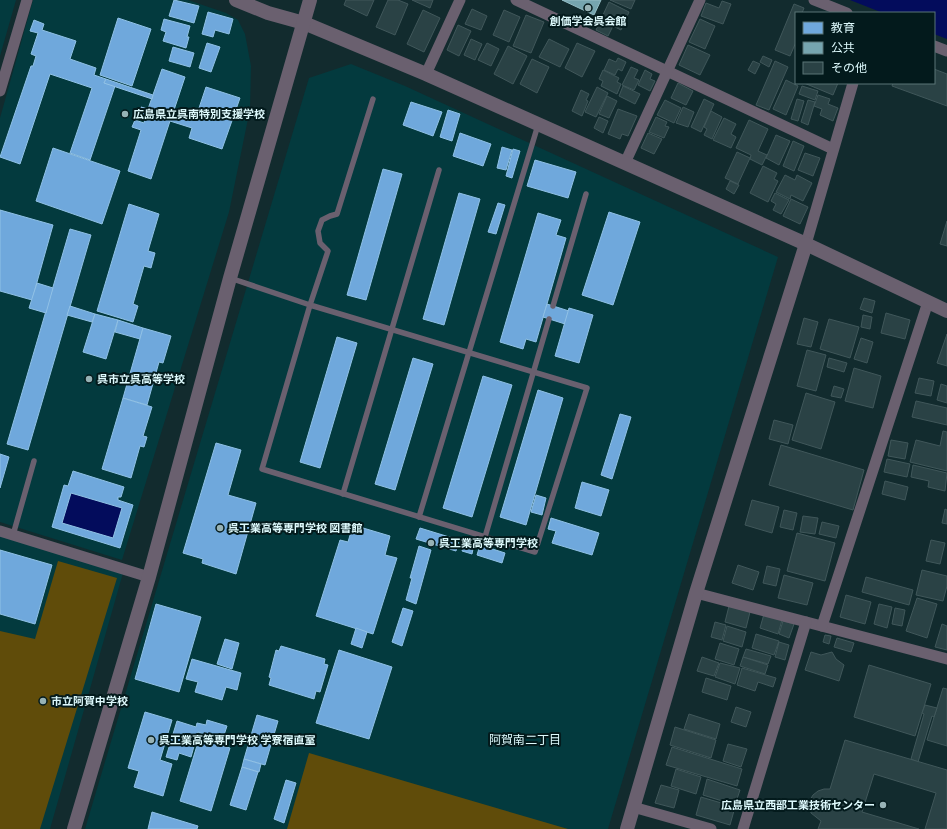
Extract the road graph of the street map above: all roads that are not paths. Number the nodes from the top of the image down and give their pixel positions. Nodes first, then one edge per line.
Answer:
1 (27, 0) edge
2 (236, 0) edge
3 (310, 0) edge
4 (460, 0) edge
5 (516, 0) edge
6 (700, 0) edge
7 (814, 0) edge
8 (844, 12) edge
9 (304, 23) junction
10 (935, 46) edge
11 (947, 51) edge
12 (667, 71) junction
13 (426, 74) junction
14 (853, 84) edge
15 (0, 90) edge
16 (373, 100) dead end
17 (538, 125) junction
18 (833, 149) junction
19 (625, 163) junction
20 (439, 170) dead end
21 (586, 194) dead end
22 (806, 244) junction
23 (230, 278) junction
24 (928, 302) junction
25 (310, 305) junction
26 (553, 306) dead end
27 (947, 311) edge
28 (549, 320) dead end
29 (392, 329) junction
30 (468, 352) junction
31 (534, 372) junction
32 (34, 461) dead end
33 (343, 494) junction
34 (419, 517) junction
35 (0, 531) edge
36 (13, 535) junction
37 (485, 537) junction
38 (148, 577) junction
39 (696, 593) junction
40 (806, 622) junction
41 (822, 626) junction
42 (947, 659) edge
43 (633, 807) junction
44 (74, 829) edge
45 (627, 829) edge
46 (711, 829) edge
47 (744, 829) edge

1 - 15 street
2 - 9 street
3 - 9 street
4 - 13 street
5 - 12 street
6 - 12 street
7 - 8 street
9 - 13 street
9 - 23 street
10 - 11 street
12 - 18 street
12 - 19 street
13 - 17 street
14 - 18 street
16 - 25 lane
17 - 19 street
17 - 30 lane
18 - 22 street
19 - 22 street
20 - 29 lane
21 - 26 lane
22 - 24 street
22 - 39 street
23 - 25 lane
23 - 38 street
24 - 27 street
24 - 41 street
25 - 29 lane
25 - 33 lane
28 - 31 lane
29 - 30 lane
29 - 33 lane
30 - 31 lane
30 - 34 lane
31 - 37 lane
31 - 37 lane
32 - 36 lane
33 - 34 lane
34 - 37 lane
35 - 36 street
36 - 38 street
38 - 44 street
39 - 40 street
39 - 43 street
40 - 41 street
40 - 47 street
41 - 42 street
43 - 45 street
43 - 46 street

